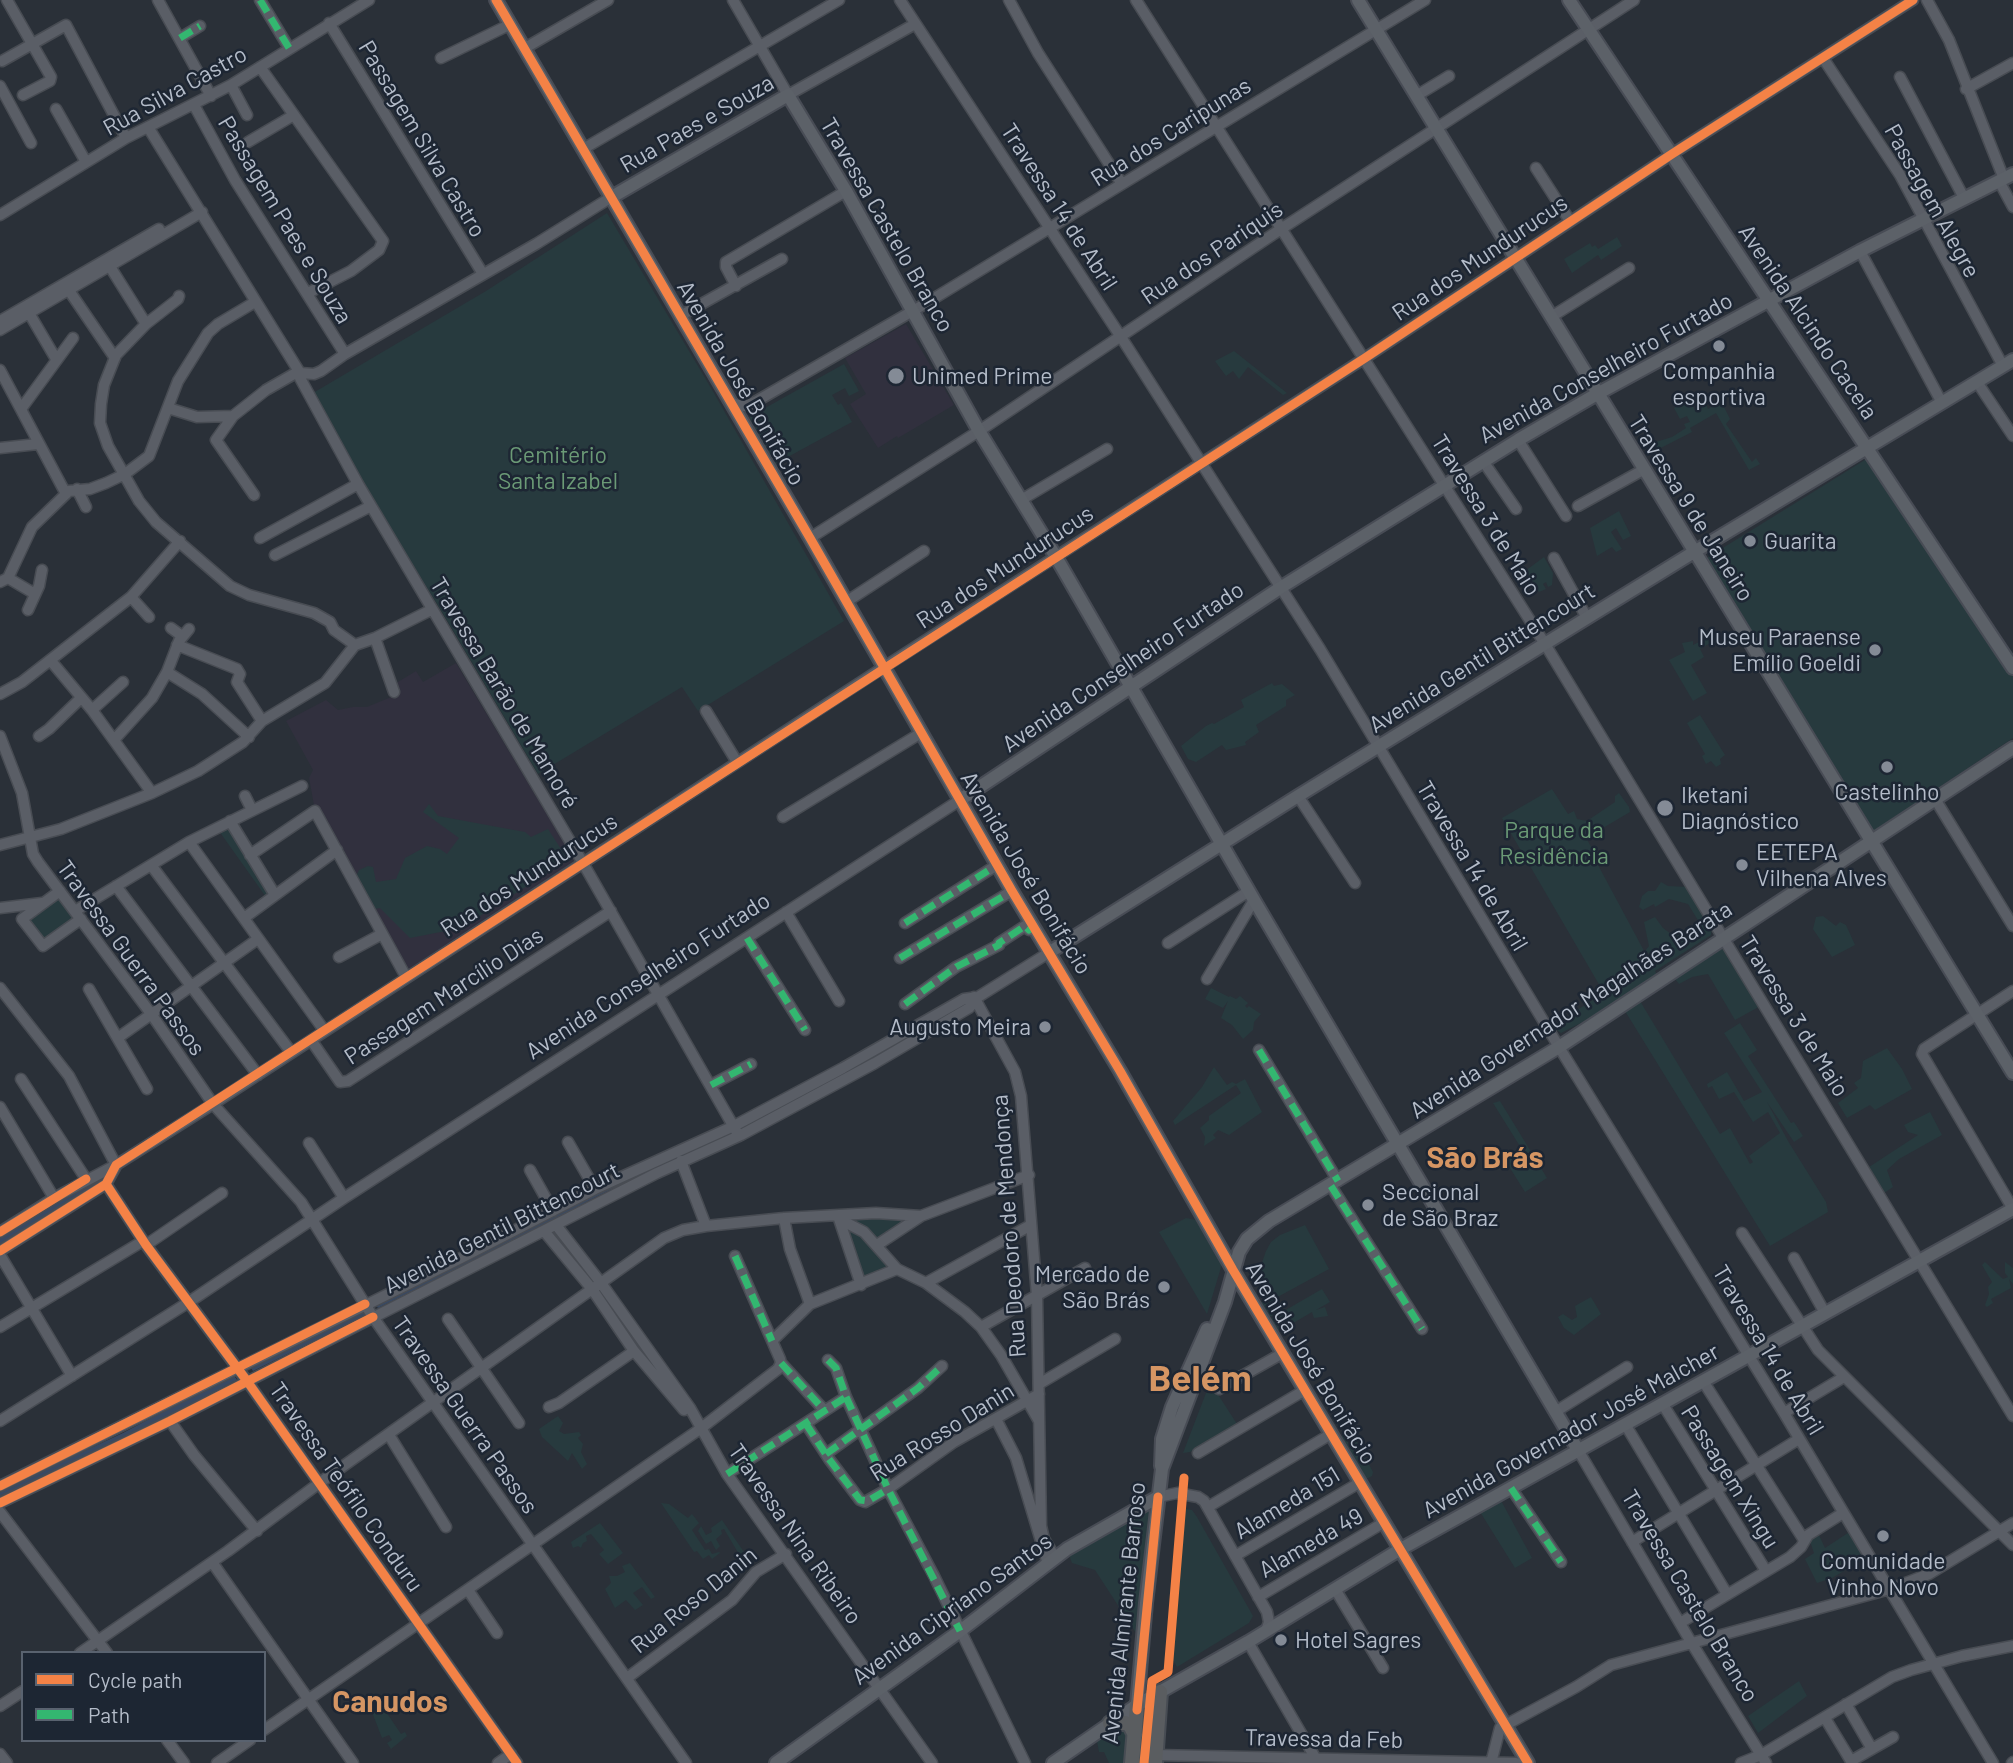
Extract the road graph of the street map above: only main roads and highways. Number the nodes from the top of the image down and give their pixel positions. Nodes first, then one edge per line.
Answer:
1 (496, 0) edge
2 (1358, 0) edge
3 (1569, 0) edge
4 (788, 95) joint
5 (2005, 178) edge
6 (610, 198) junction
7 (1768, 301) junction
8 (2008, 363) edge
9 (1597, 394) junction
10 (1867, 448) junction
11 (1694, 552) junction
12 (2013, 668) edge
13 (1132, 688) junction
14 (2013, 748) edge
15 (960, 800) junction
16 (1873, 841) junction
17 (1221, 843) junction
18 (1050, 952) junction
19 (2013, 1073) edge
20 (1399, 1145) junction
21 (2013, 1209) edge
22 (1233, 1270) junction
23 (1578, 1450) junction
24 (1158, 1497) junction
25 (1399, 1550) junction
26 (1157, 1694) junction
27 (1137, 1705) junction
28 (1110, 1723) junction
29 (1135, 1735) junction
30 (1155, 1759) edge
31 (776, 1763) edge
32 (1053, 1763) edge
33 (1132, 1763) edge
34 (1528, 1763) edge

1 - 6 main road, Avenida José Bonifácio
2 - 9 main road, Travessa 9 de Janeiro
3 - 7 main road, Avenida Alcindo Cacela
4 - 6 main road, Rua Paes e Souza
4 - 13 main road, Travessa Castelo Branco
5 - 7 main road, Avenida Conselheiro Furtado
6 - 15 main road, Avenida José Bonifácio
7 - 9 main road, Avenida Conselheiro Furtado
7 - 10 main road, Avenida Alcindo Cacela
8 - 10 main road, Avenida Gentil Bittencourt
9 - 11 main road, Travessa 9 de Janeiro
9 - 13 main road, Avenida Conselheiro Furtado
10 - 11 main road, Avenida Gentil Bittencourt
10 - 12 main road, Avenida Alcindo Cacela
11 - 16 main road, Travessa 9 de Janeiro
11 - 17 main road, Avenida Gentil Bittencourt
13 - 15 main road, Avenida Conselheiro Furtado
13 - 17 main road, Travessa Castelo Branco
14 - 16 main road, Avenida Governador Magalhães Barata
15 - 18 main road, Avenida José Bonifácio
16 - 19 main road, Travessa 9 de Janeiro
16 - 20 main road, Avenida Governador Magalhães Barata
17 - 18 main road, Avenida Gentil Bittencourt
17 - 20 main road, Travessa Castelo Branco
18 - 22 main road, Avenida José Bonifácio
20 - 22 main road, Avenida Governador Magalhães Barata
20 - 23 main road, Travessa Castelo Branco
21 - 23 main road, Avenida Governador José Malcher
22 - 24 main road, Avenida Almirante Barroso
22 - 25 main road, Avenida José Bonifácio
23 - 25 main road, Avenida Governador José Malcher
24 - 27 main road, Avenida Almirante Barroso
24 - 31 main road, Avenida Cipriano Santos
25 - 26 main road, Avenida Governador José Malcher
25 - 34 main road, Avenida José Bonifácio
26 - 27 main road, Avenida Governador José Malcher
26 - 30 highway, Avenida Almirante Barroso
27 - 28 main road, Avenida Governador José Malcher
27 - 29 highway, Avenida Almirante Barroso
28 - 29 highway
28 - 32 main road, Avenida Governador José Malcher
29 - 33 highway, Avenida Almirante Barroso

